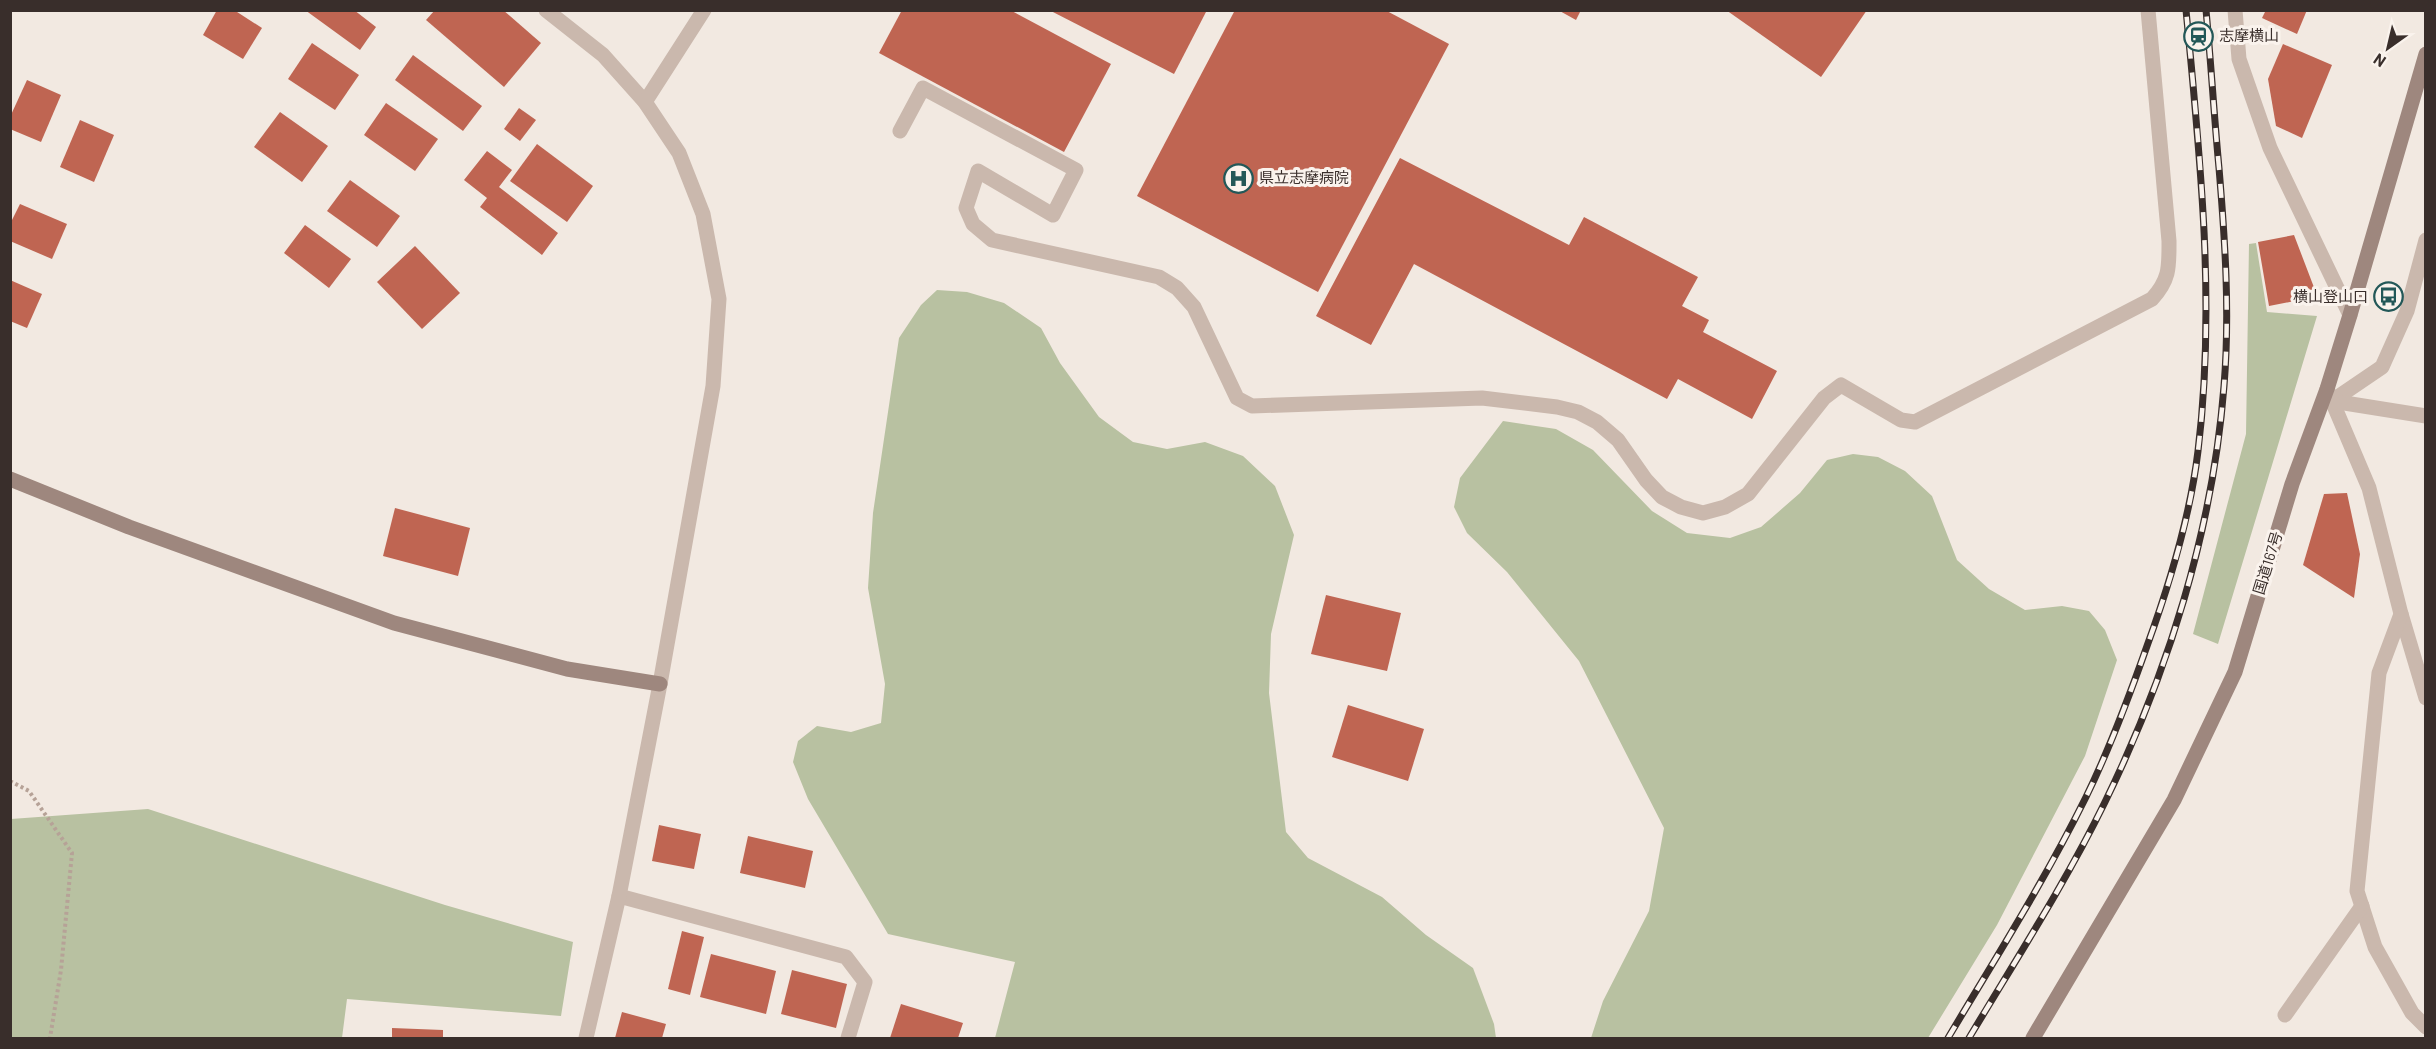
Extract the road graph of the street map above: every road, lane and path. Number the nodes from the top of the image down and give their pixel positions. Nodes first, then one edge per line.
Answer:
1 (546, 10) edge
2 (704, 10) edge
3 (2148, 10) edge
4 (2235, 10) edge
5 (2426, 54) edge
6 (645, 102) junction
7 (900, 131) dead end
8 (2426, 240) edge
9 (2350, 315) junction
10 (2330, 395) junction
11 (2426, 416) edge
12 (10, 479) edge
13 (2401, 614) junction
14 (660, 684) junction
15 (2426, 698) edge
16 (10, 781) edge
17 (619, 896) junction
18 (2361, 906) junction
19 (2285, 1015) dead end
20 (2426, 1027) edge
21 (50, 1038) edge
22 (586, 1038) edge
23 (849, 1038) edge
24 (2033, 1038) edge

1 - 6 street
2 - 6 street
3 - 7 street
4 - 9 street
5 - 9 street, 国道167号
6 - 14 street
8 - 10 street
9 - 10 street, 国道167号
10 - 11 street
10 - 13 street
10 - 24 street, 国道167号
12 - 14 street
13 - 15 street
13 - 18 street
14 - 17 street
16 - 21 path
17 - 22 street
17 - 23 street
18 - 19 street
18 - 20 street

